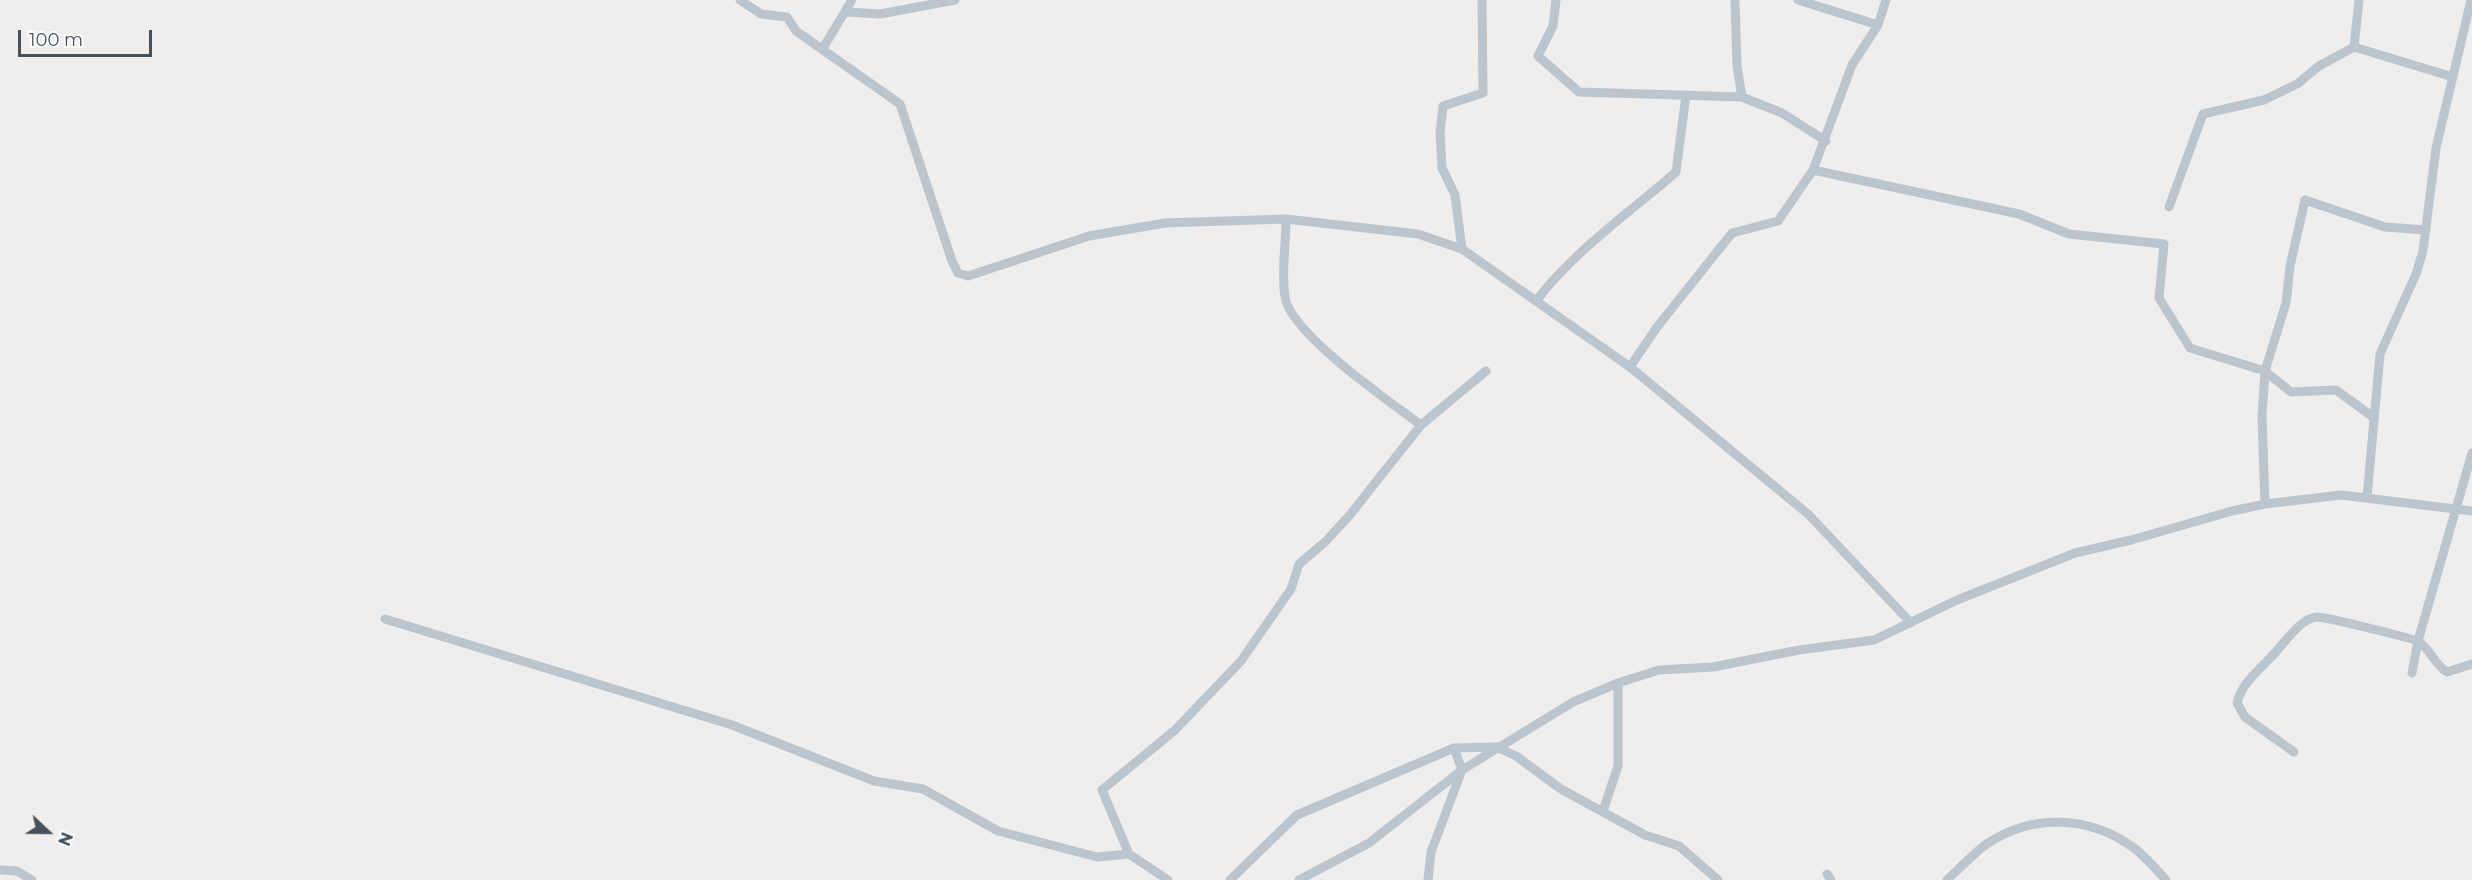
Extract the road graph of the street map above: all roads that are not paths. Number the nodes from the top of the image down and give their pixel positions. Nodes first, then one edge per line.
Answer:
1 (740, 0) edge
2 (852, 0) edge
3 (955, 0) edge
4 (1482, 0) edge
5 (1556, 0) edge
6 (1735, 0) edge
7 (1798, 0) edge
8 (1886, 0) edge
9 (2359, 0) edge
10 (2471, 0) edge
11 (847, 12) junction
12 (1878, 25) junction
13 (2354, 47) junction
14 (823, 48) junction
15 (2453, 77) junction
16 (1686, 94) junction
17 (1742, 97) junction
18 (1826, 141) junction
19 (1813, 170) junction
20 (2169, 207) dead end
21 (1286, 219) junction
22 (2426, 230) junction
23 (1462, 249) junction
24 (1536, 301) junction
25 (1630, 367) junction
26 (1486, 371) dead end
27 (2265, 371) junction
28 (2373, 417) junction
29 (1421, 425) junction
30 (2472, 453) edge
31 (2367, 497) junction
32 (2265, 504) junction
33 (2454, 511) junction
34 (2472, 511) edge
35 (385, 619) dead end
36 (1911, 623) junction
37 (2418, 641) junction
38 (2472, 664) edge
39 (2412, 673) dead end
40 (1618, 683) junction
41 (1496, 747) junction
42 (1454, 748) junction
43 (2294, 752) dead end
44 (1462, 770) junction
45 (1603, 811) junction
46 (1129, 854) junction
47 (0, 870) edge
48 (32, 880) edge
49 (1168, 880) edge
50 (1230, 880) edge
51 (1299, 880) edge
52 (1428, 880) edge
53 (1718, 880) edge
54 (1947, 880) edge
55 (2166, 880) edge

1 - 14 street
2 - 11 street
3 - 11 street
4 - 23 street
5 - 16 street
6 - 17 street
7 - 12 street
8 - 12 street
9 - 13 street
10 - 15 street
11 - 14 street
12 - 18 street
13 - 15 street
13 - 20 street
14 - 21 street
15 - 22 street
16 - 17 street
16 - 24 street
17 - 18 street
18 - 19 street
19 - 25 street
19 - 27 street
21 - 23 street
21 - 29 street
22 - 27 street
22 - 28 street
23 - 24 street
24 - 25 street
25 - 36 street
26 - 29 street
27 - 28 street
27 - 32 street
28 - 31 street
29 - 46 street
30 - 33 street
31 - 32 street
31 - 33 street
32 - 36 street
33 - 34 street
33 - 37 street
35 - 46 street
36 - 40 street
37 - 38 street
37 - 39 street
37 - 43 street
40 - 41 street
40 - 45 street
41 - 42 street
41 - 44 street
41 - 45 street
42 - 44 street
42 - 50 street
44 - 51 street
44 - 52 street
45 - 53 street
46 - 49 street
47 - 48 street
54 - 55 street

